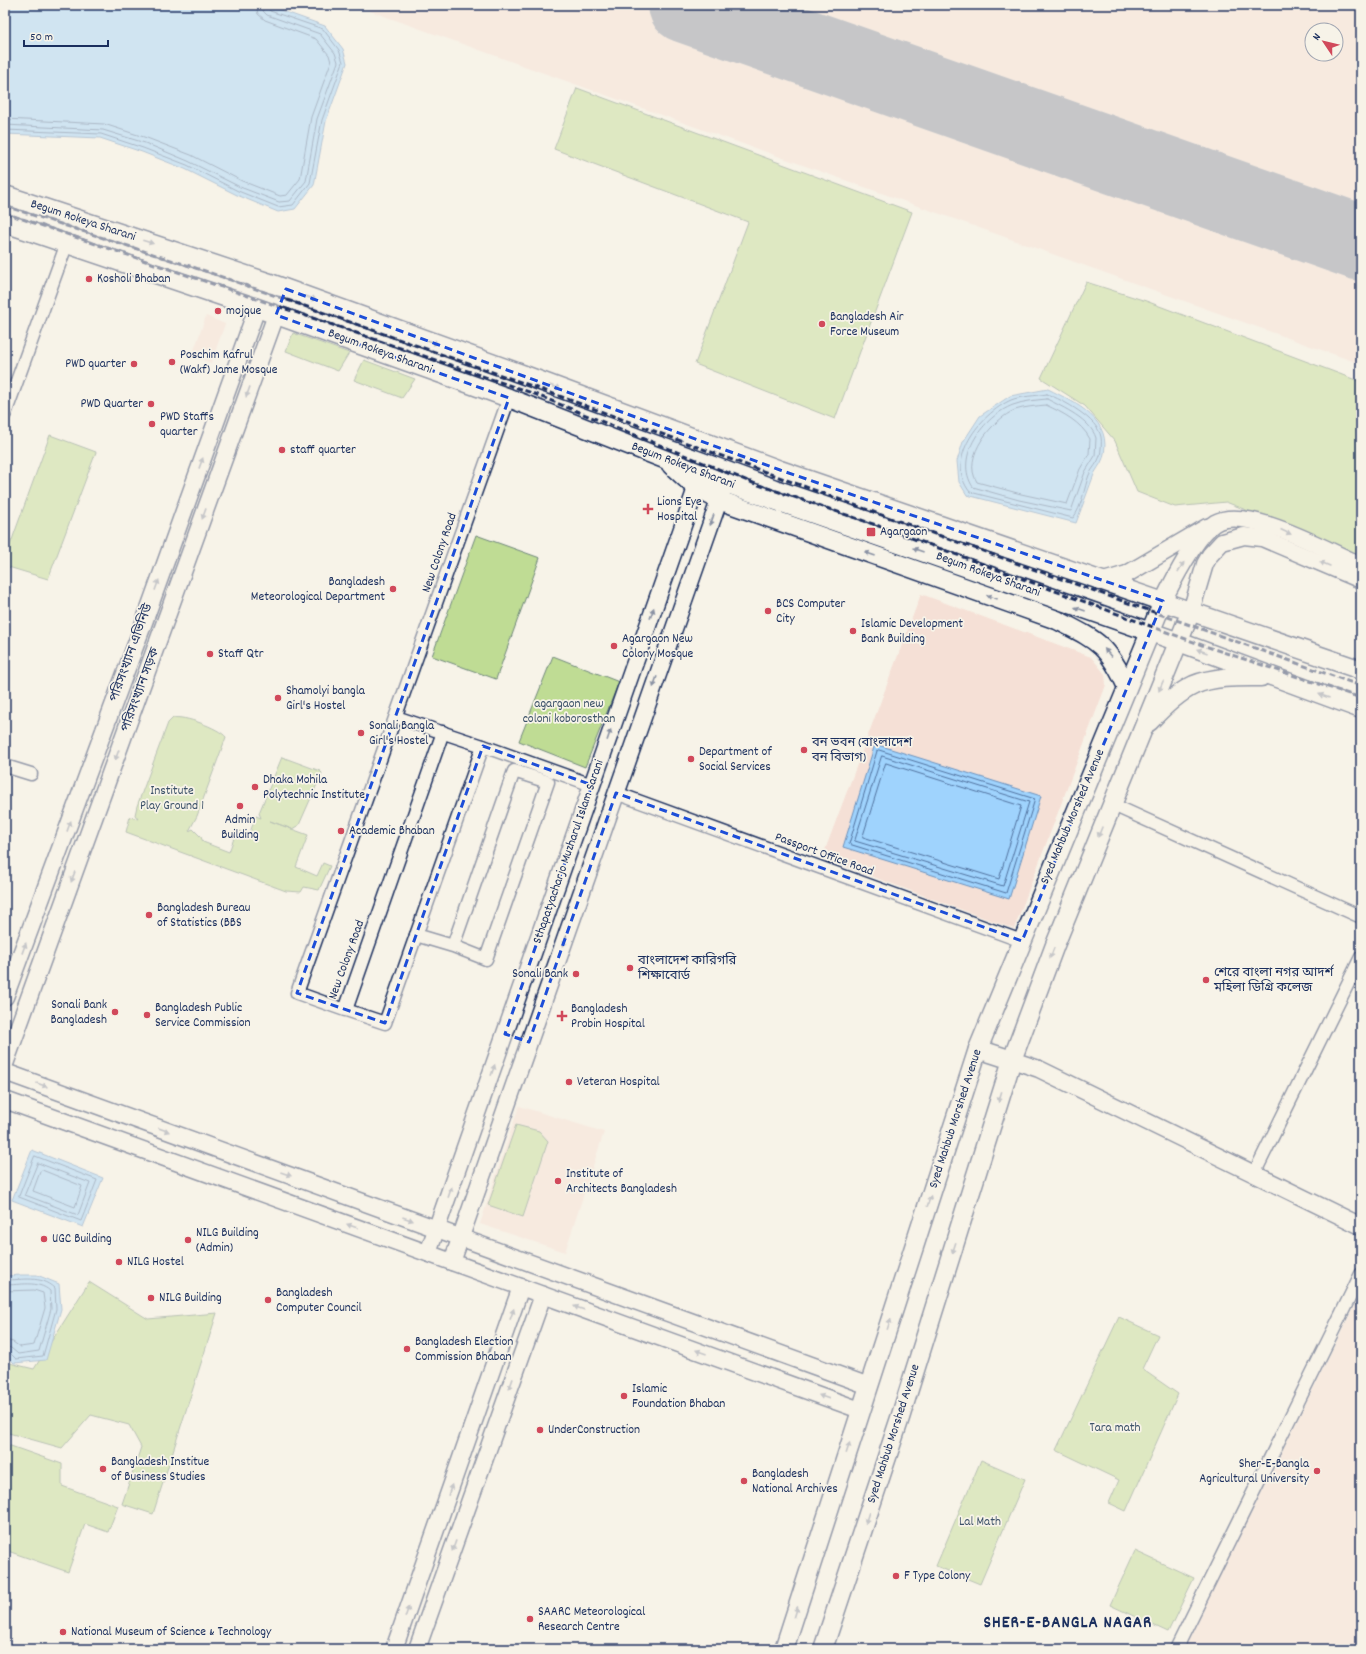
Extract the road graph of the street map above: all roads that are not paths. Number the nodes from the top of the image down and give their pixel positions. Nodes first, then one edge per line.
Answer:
1 (5, 194) edge
2 (5, 223) edge
3 (67, 243) junction
4 (267, 282) junction
5 (286, 289) junction
6 (257, 308) junction
7 (276, 315) junction
8 (519, 373) junction
9 (509, 398) junction
10 (5, 412) edge
11 (698, 481) junction
12 (725, 483) junction
13 (719, 500) junction
14 (1216, 523) junction
15 (1361, 565) edge
16 (1361, 580) edge
17 (1100, 582) junction
18 (1163, 601) junction
19 (1191, 611) junction
20 (1150, 633) junction
21 (1179, 642) junction
22 (1361, 670) edge
23 (1270, 676) junction
24 (1127, 687) junction
25 (1361, 709) edge
26 (396, 716) junction
27 (1144, 727) junction
28 (443, 732) junction
29 (483, 746) junction
30 (5, 766) edge
31 (31, 774) dead end
32 (592, 785) junction
33 (616, 793) junction
34 (1111, 804) junction
35 (407, 833) junction
36 (1361, 917) edge
37 (416, 935) junction
38 (1022, 941) junction
39 (453, 946) junction
40 (1361, 957) edge
41 (5, 997) edge
42 (505, 1034) junction
43 (529, 1042) junction
44 (978, 1049) junction
45 (1012, 1060) junction
46 (5, 1064) edge
47 (5, 1072) edge
48 (5, 1100) edge
49 (1254, 1174) junction
50 (1361, 1226) edge
51 (437, 1229) junction
52 (460, 1238) junction
53 (428, 1253) junction
54 (452, 1262) junction
55 (1361, 1274) edge
56 (521, 1287) junction
57 (543, 1295) junction
58 (861, 1384) junction
59 (853, 1408) junction
60 (442, 1512) junction
61 (464, 1519) junction
62 (394, 1649) edge
63 (417, 1649) edge
64 (784, 1649) edge
65 (823, 1649) edge
66 (1176, 1649) edge

1 -> 4 main road, Begum Rokeya Sharani
2 - 3 main road, Begum Rokeya Sharani
3 - 6 main road, Begum Rokeya Sharani
3 - 10 street
4 - 5 main road, Begum Rokeya Sharani
4 - 6 main road
5 - 7 main road
5 -> 8 main road, Begum Rokeya Sharani
6 - 7 main road, Begum Rokeya Sharani
41 -> 6 street, পরিসংখ্যান এভিনিউ
7 - 9 main road, Begum Rokeya Sharani
7 -> 46 street, পরিসংখ্যান সড়ক
8 - 9 main road
8 -> 17 main road, Begum Rokeya Sharani
9 - 11 main road, Begum Rokeya Sharani
9 - 26 street, New Colony Road
11 - 12 main road, Begum Rokeya Sharani
11 - 13 main road
32 -> 11 street, Sthapatyacharjo Muzharul Islam Sarani
12 - 13 street, Sthapatyacharjo Muzharul Islam Sarani
20 -> 12 main road, Begum Rokeya Sharani
24 -> 13 main road
13 -> 33 street, Sthapatyacharjo Muzharul Islam Sarani
14 -> 15 street
14 - 17 street
18 -> 14 street
16 -> 19 street
17 - 18 main road, Begum Rokeya Sharani
18 - 19 main road, Begum Rokeya Sharani
18 - 20 main road, Syed Mahbub Morshed Avenue
19 - 21 main road, Syed Mahbub Morshed Avenue
19 - 22 main road, Begum Rokeya Sharani
20 - 21 main road, Begum Rokeya Sharani
20 - 24 main road, Syed Mahbub Morshed Avenue
23 -> 21 main road, Begum Rokeya Sharani
21 -> 27 main road, Syed Mahbub Morshed Avenue
25 -> 23 main road, Begum Rokeya Sharani
23 - 27 main road
24 - 38 main road, Syed Mahbub Morshed Avenue
26 - 28 street
26 - 35 street, New Colony Road
27 - 34 main road, Syed Mahbub Morshed Avenue
28 - 29 street
28 - 35 street, New Colony Road
29 - 32 street
29 - 37 street, New Colony Road
30 - 31 street
32 - 33 street
32 - 42 street, Sthapatyacharjo Muzharul Islam Sarani
33 - 38 street, Passport Office Road
33 -> 43 street, Sthapatyacharjo Muzharul Islam Sarani
34 - 36 street
34 -> 45 main road, Syed Mahbub Morshed Avenue
35 - 37 street, New Colony Road
37 - 39 street
38 - 44 main road, Syed Mahbub Morshed Avenue
39 - 39 street
40 - 49 street
42 - 43 street
51 -> 42 street, Sthapatyacharjo Muzharul Islam Sarani
43 - 52 street, Sthapatyacharjo Muzharul Islam Sarani
44 - 45 main road
58 -> 44 main road, Syed Mahbub Morshed Avenue
45 - 49 street
45 -> 65 main road, Syed Mahbub Morshed Avenue
47 -> 51 street
53 -> 48 street
49 - 50 street
51 - 52 street
51 - 53 street, Sthapatyacharjo Muzharul Islam Sarani
52 - 54 street, Sthapatyacharjo Muzharul Islam Sarani
52 - 58 street
53 - 54 street
54 - 56 street
55 - 66 street
56 - 57 street
60 -> 56 street
59 -> 57 street
57 -> 61 street
58 - 59 main road, Syed Mahbub Morshed Avenue
64 -> 59 main road, Syed Mahbub Morshed Avenue
60 - 61 street
62 -> 60 street
61 -> 63 street

